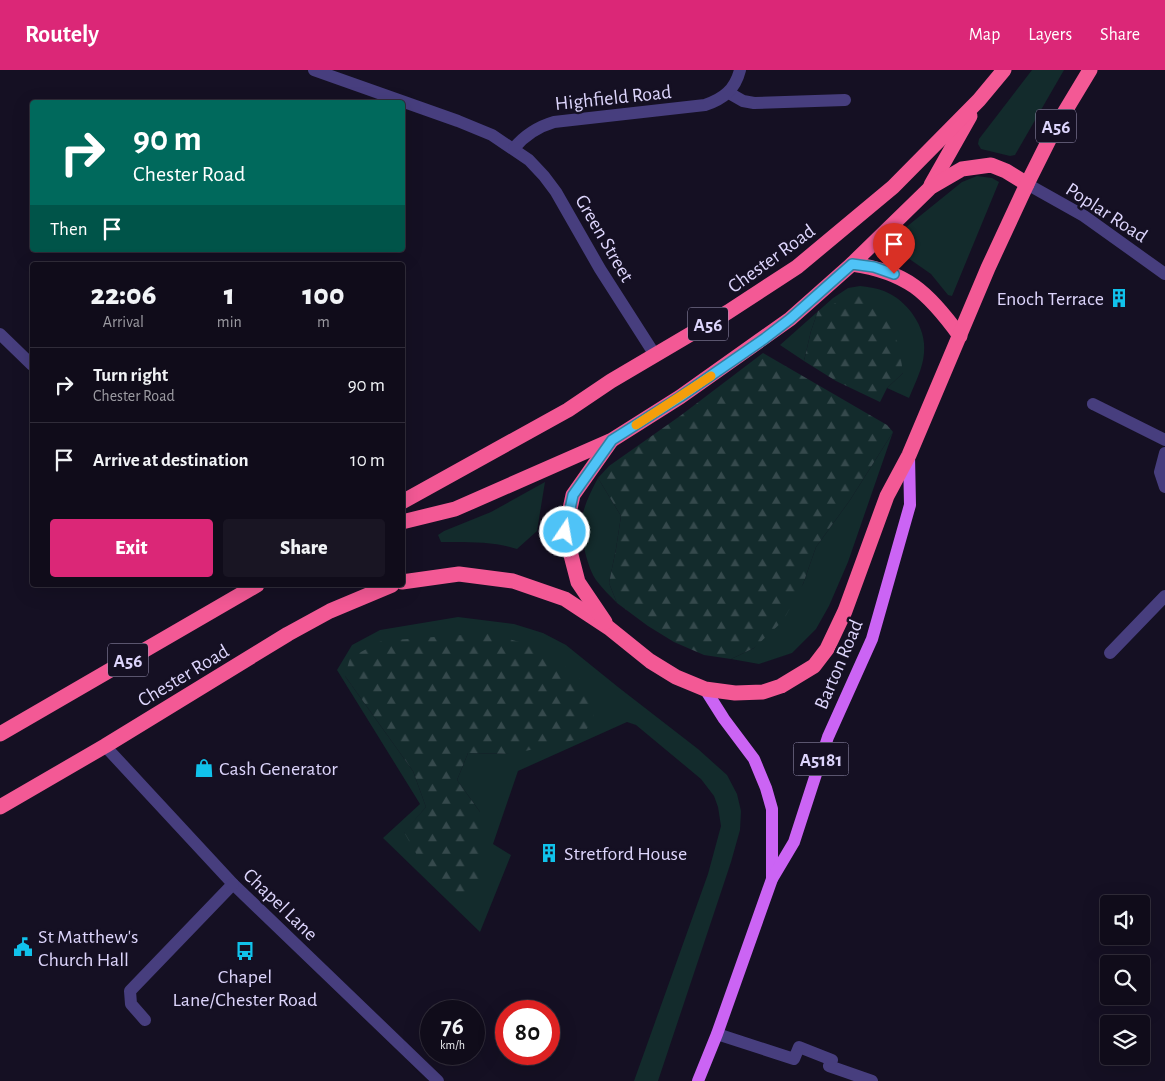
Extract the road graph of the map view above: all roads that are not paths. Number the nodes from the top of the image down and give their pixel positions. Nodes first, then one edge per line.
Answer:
1 (314, 70) edge
2 (740, 70) edge
3 (1004, 70) edge
4 (1090, 70) edge
5 (729, 93) junction
6 (399, 100) edge
7 (845, 100) dead end
8 (979, 100) junction
9 (405, 102) edge
10 (514, 148) junction
11 (1027, 184) junction
12 (931, 186) junction
13 (852, 264) junction
14 (1165, 274) edge
15 (0, 334) edge
16 (960, 336) junction
17 (655, 355) junction
18 (30, 362) edge
19 (1093, 404) dead end
20 (612, 440) junction
21 (1165, 440) edge
22 (1165, 453) edge
23 (909, 455) junction
24 (1165, 486) edge
25 (405, 500) edge
26 (405, 521) edge
27 (405, 582) edge
28 (253, 587) edge
29 (387, 587) edge
30 (1165, 596) edge
31 (609, 628) junction
32 (1110, 653) dead end
33 (705, 689) junction
34 (0, 734) edge
35 (105, 746) junction
36 (0, 807) edge
37 (772, 879) junction
38 (233, 884) junction
39 (145, 1020) dead end
40 (717, 1034) junction
41 (438, 1081) edge
42 (698, 1081) edge
43 (872, 1081) edge

1 - 6 street
2 - 5 street
3 - 8 highway, Chester Road / A56
4 - 11 highway, Chester Road / A56
5 - 7 street
5 - 10 street, Highfield Road
8 - 12 highway, Chester Road / A56
8 - 17 highway, Chester Road / A56
9 - 10 street
10 - 17 street, Green Street
11 - 12 highway, Chester Road / A56
11 - 14 street, Poplar Road
11 - 16 highway, Chester Road / A56
12 - 13 highway, Chester Road / A56
13 - 16 highway
13 - 20 highway, Chester Road / A56
15 - 18 street
16 - 23 highway, Chester Road / A56
17 - 25 highway, Chester Road / A56
19 - 21 street
20 - 26 highway, Chester Road / A56
20 - 31 highway, Chester Road / A56
22 - 24 street
23 - 33 highway, Chester Road / A56
23 - 37 main road, Barton Road / A5181
27 - 31 highway, Chester Road / A56
28 - 34 highway, Chester Road / A56
29 - 35 highway, Chester Road
30 - 32 street
31 - 33 highway, Chester Road / A56
33 - 37 main road, Barton Road / A5181
35 - 36 highway, Chester Road
35 - 38 street, Chapel Lane
37 - 40 main road, Barton Road / A5181
38 - 39 street
38 - 41 street, Chapel Lane
40 - 42 main road, Barton Road / A5181
40 - 43 street

